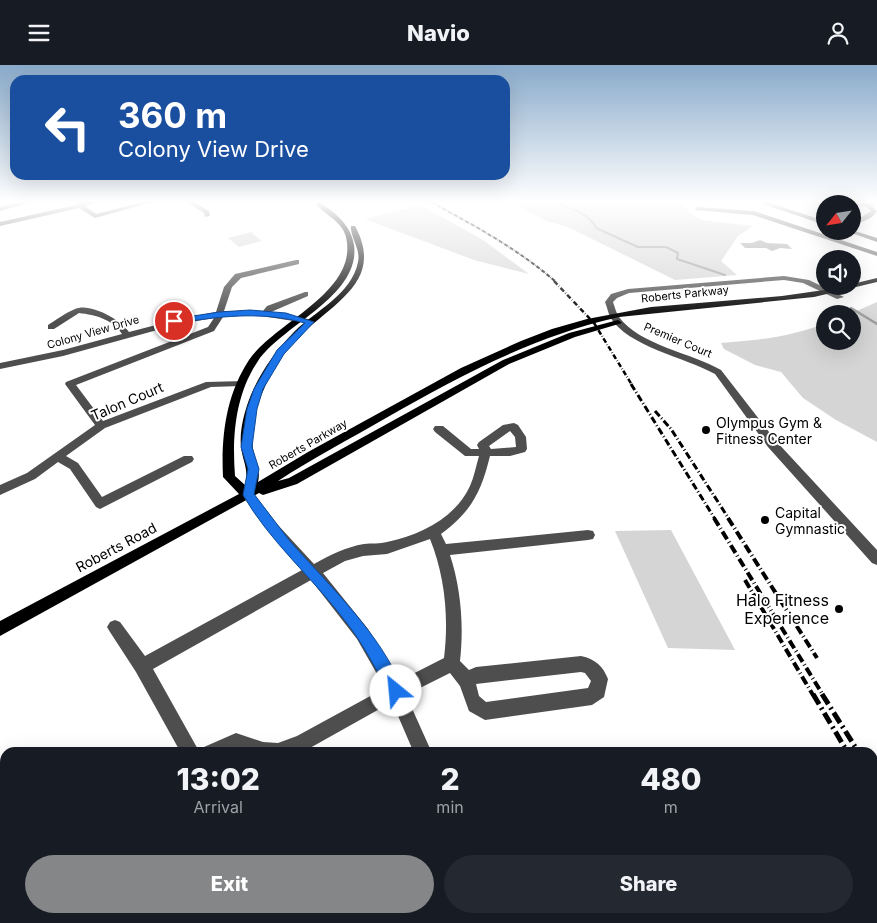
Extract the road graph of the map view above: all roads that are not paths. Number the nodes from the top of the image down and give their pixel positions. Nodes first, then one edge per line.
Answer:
1 (351, 242) edge
2 (360, 242) edge
3 (840, 242) edge
4 (877, 254) edge
5 (296, 262) dead end
6 (877, 281) edge
7 (861, 284) edge
8 (816, 286) edge
9 (877, 289) edge
10 (816, 293) edge
11 (305, 294) dead end
12 (836, 295) edge
13 (840, 297) junction
14 (266, 313) junction
15 (219, 314) junction
16 (643, 314) junction
17 (300, 319) junction
18 (310, 322) junction
19 (51, 327) dead end
20 (127, 335) junction
21 (0, 366) edge
22 (240, 387) junction
23 (102, 426) junction
24 (439, 429) dead end
25 (58, 455) junction
26 (188, 459) dead end
27 (0, 490) edge
28 (248, 495) junction
29 (434, 532) junction
30 (588, 535) dead end
31 (443, 550) junction
32 (877, 559) edge
33 (311, 573) junction
34 (114, 627) dead end
35 (0, 629) edge
36 (452, 663) junction
37 (142, 666) junction
38 (465, 680) junction
39 (396, 691) junction
40 (189, 747) edge
41 (224, 747) edge
42 (251, 747) edge
43 (291, 747) edge
44 (419, 747) edge

1 - 17 main road
2 - 18 main road
3 - 4 street
5 - 15 street
6 - 7 main road, Roberts Parkway
8 - 32 street, Premier Court
9 - 13 main road, Roberts Parkway
10 - 16 main road, Roberts Parkway
11 - 14 street
12 - 13 street, Premier Court
13 - 16 main road, Roberts Parkway
14 - 15 street, Colony View Drive
14 - 17 street, Colony View Drive
15 - 20 street, Colony View Drive
15 - 23 street
16 - 28 main road, Roberts Parkway
17 - 18 street, Colony View Drive
17 - 22 main road
18 - 28 main road
19 - 20 street
20 - 21 street, Colony View Drive
22 - 23 street, Talon Court
22 - 28 main road
23 - 25 street, Talon Court
24 - 29 street
25 - 26 street
25 - 27 street, Talon Court
28 - 33 street
28 - 35 main road, Roberts Road
29 - 31 street
29 - 33 street
30 - 31 street
31 - 36 street
33 - 37 street
33 - 39 street
34 - 37 street
36 - 38 street
36 - 39 street
37 - 40 street
38 - 38 street
39 - 43 street
39 - 44 street
41 - 42 street

